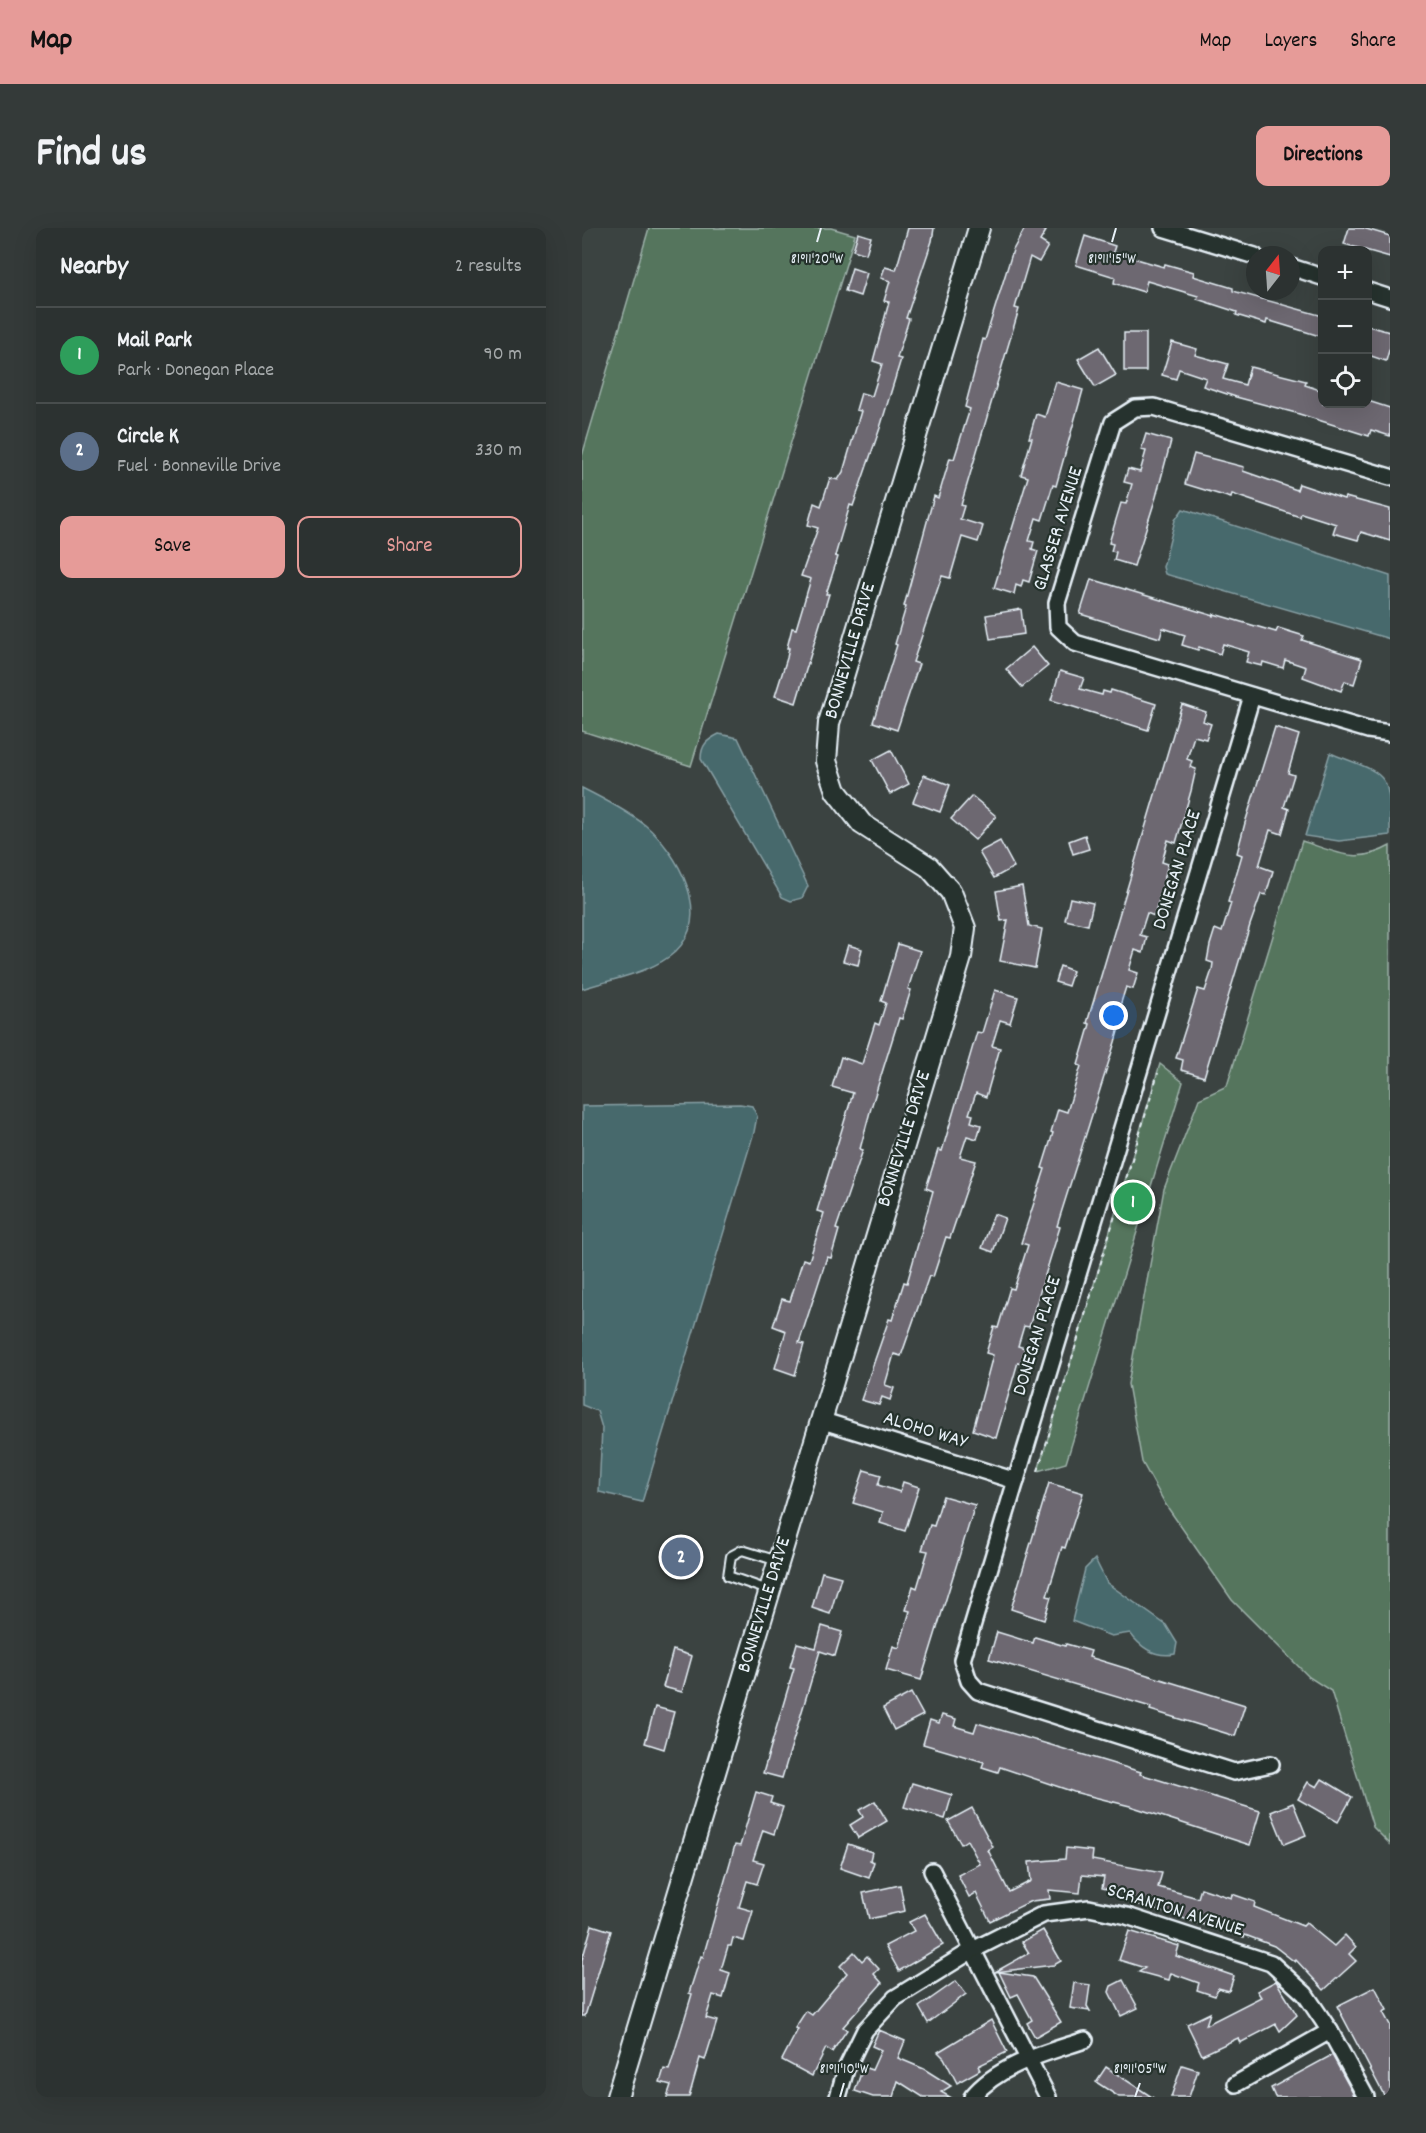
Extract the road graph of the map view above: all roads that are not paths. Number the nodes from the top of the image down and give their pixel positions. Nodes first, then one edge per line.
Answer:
1 (979, 228) edge
2 (1163, 228) edge
3 (1246, 253) edge
4 (1300, 270) edge
5 (1318, 275) edge
6 (1372, 292) edge
7 (1390, 298) edge
8 (1390, 477) edge
9 (1252, 696) junction
10 (1390, 733) edge
11 (820, 1420) junction
12 (1016, 1482) junction
13 (778, 1561) junction
14 (769, 1590) junction
15 (1271, 1764) dead end
16 (932, 1871) dead end
17 (971, 1951) junction
18 (1330, 2031) junction
19 (1085, 2040) dead end
20 (1028, 2059) junction
21 (1236, 2084) dead end
22 (617, 2097) edge
23 (838, 2097) edge
24 (972, 2097) edge
25 (1048, 2097) edge
26 (1366, 2097) edge

1 - 11 street, BONNEVILLE DRIVE
2 - 3 street
4 - 5 street
6 - 7 street
8 - 9 street, GLASSER AVENUE
9 - 10 street, GLASSER AVENUE
9 - 12 street, DONEGAN PLACE
11 - 12 street, ALOHO WAY
11 - 13 street, BONNEVILLE DRIVE
12 - 15 street, DONEGAN PLACE
13 - 14 street, BONNEVILLE DRIVE
13 - 14 lane
14 - 22 street, BONNEVILLE DRIVE
16 - 17 street
17 - 18 street, SCRANTON AVENUE
17 - 20 street
17 - 23 street, SCRANTON AVENUE
18 - 21 street
18 - 26 street, SCRANTON AVENUE
19 - 20 street
20 - 24 street
20 - 25 street

